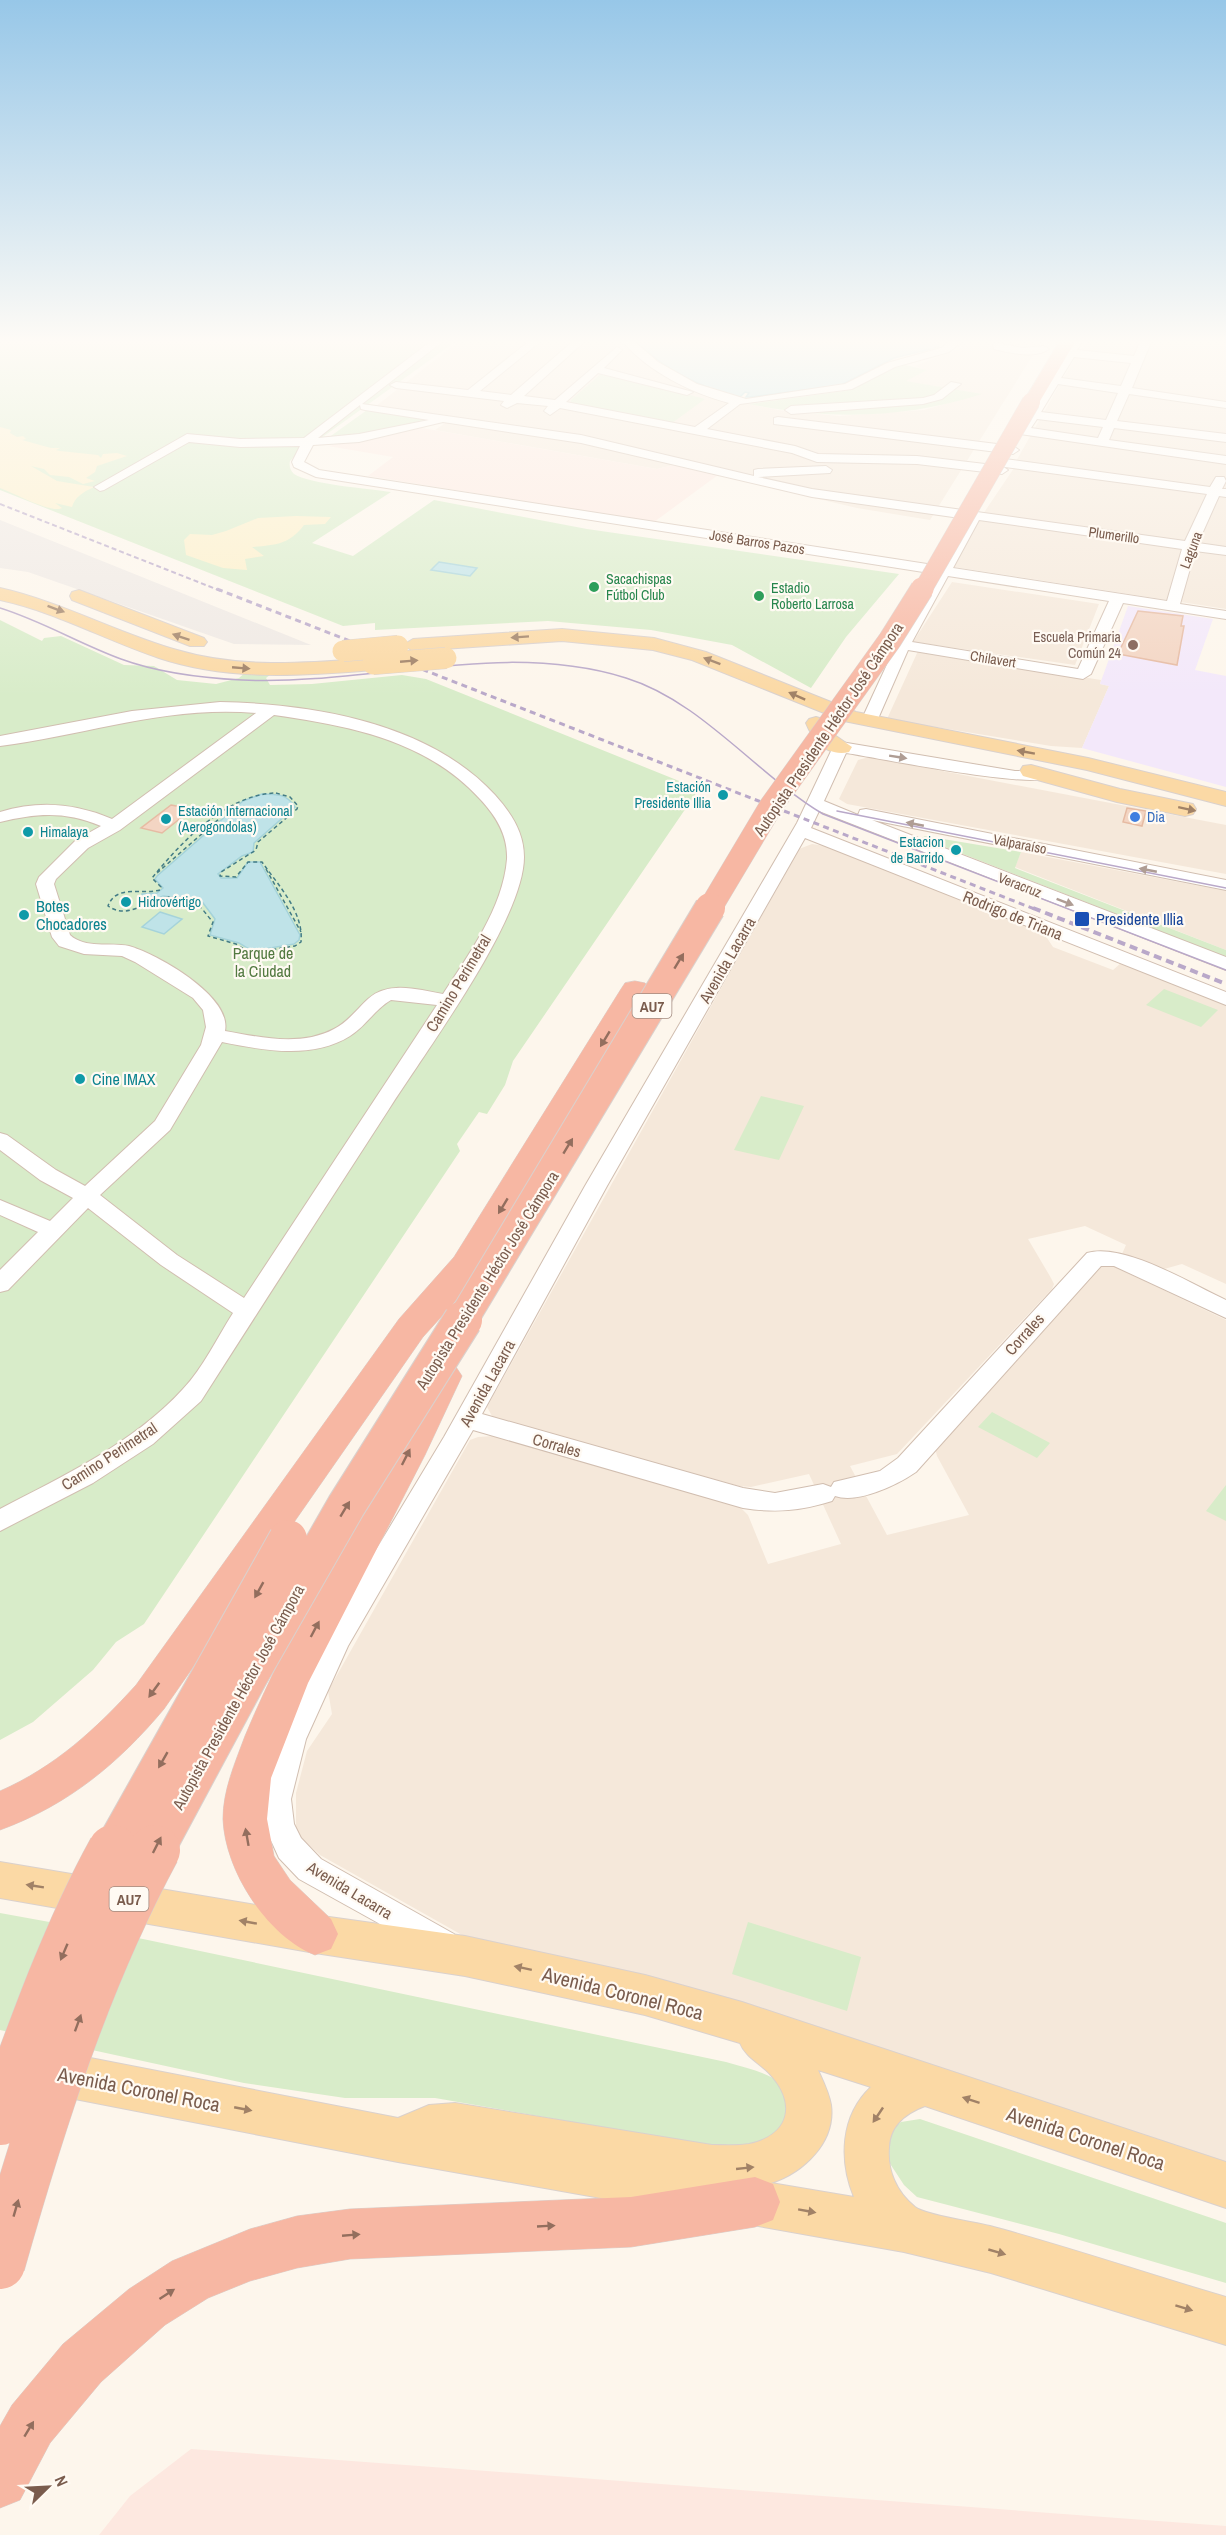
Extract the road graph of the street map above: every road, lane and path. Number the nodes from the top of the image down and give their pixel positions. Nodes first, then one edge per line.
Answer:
1 (147, 460) edge
2 (300, 460) edge
3 (666, 460) edge
4 (819, 460) edge
5 (921, 460) edge
6 (1000, 460) edge
7 (1008, 460) edge
8 (1226, 461) edge
9 (1004, 467) junction
10 (826, 470) junction
11 (727, 474) junction
12 (99, 487) dead end
13 (1221, 492) edge
14 (848, 496) junction
15 (976, 515) junction
16 (1190, 546) junction
17 (1226, 551) edge
18 (944, 572) junction
19 (0, 577) edge
20 (45, 586) dead end
21 (66, 591) dead end
22 (0, 594) edge
23 (1117, 600) junction
24 (1172, 607) junction
25 (1226, 615) edge
26 (903, 645) junction
27 (568, 650) junction
28 (269, 711) junction
29 (869, 721) junction
30 (816, 723) junction
31 (0, 741) edge
32 (841, 747) junction
33 (1053, 771) junction
34 (1164, 784) junction
35 (1117, 795) junction
36 (1226, 799) edge
37 (815, 804) junction
38 (0, 817) edge
39 (1226, 818) edge
40 (114, 826) junction
41 (801, 830) junction
42 (1226, 885) edge
43 (1226, 964) edge
44 (1226, 999) edge
45 (449, 1001) junction
46 (214, 1035) junction
47 (0, 1140) edge
48 (87, 1196) junction
49 (0, 1207) edge
50 (52, 1230) junction
51 (482, 1265) junction
52 (0, 1284) edge
53 (1226, 1310) edge
54 (247, 1311) junction
55 (466, 1419) junction
56 (0, 1521) edge
57 (0, 1811) edge
58 (0, 1880) edge
59 (315, 1934) junction
60 (465, 1956) junction
61 (742, 2023) junction
62 (0, 2062) edge
63 (925, 2084) junction
64 (0, 2121) edge
65 (398, 2140) junction
66 (1226, 2185) edge
67 (755, 2202) junction
68 (904, 2229) junction
69 (0, 2264) edge
70 (1226, 2321) edge
71 (0, 2480) edge

1 - 12 street
2 - 18 street, José Barros Pazos
3 - 11 street, Plumerillo
4 - 10 street
5 - 9 street
6 - 51 highway, Autopista Presidente Héctor José Cámpora / AU7, bridge
7 - 9 street
8 - 13 street, Laguna
9 - 13 street
9 - 15 street
10 - 11 street
10 - 14 street
11 - 14 street, Plumerillo
13 - 16 street, Laguna
14 - 15 street, Plumerillo
15 - 16 street, Plumerillo
15 - 18 street
16 - 17 street, Plumerillo
16 - 24 street, Laguna
18 - 23 street, José Barros Pazos
18 - 26 street
19 - 20 main road
27 -> 21 main road, bridge
22 -> 27 main road, bridge
23 - 24 street, José Barros Pazos
23 - 26 street, Chilavert
24 - 25 street, José Barros Pazos
26 - 29 street
29 -> 27 main road
27 - 30 main road
28 - 31 street, Camino Perimetral
28 - 40 street
28 - 45 street, Camino Perimetral
33 -> 29 main road
30 - 32 main road
30 - 33 main road
32 -> 33 street
32 - 37 street, Avenida Lacarra
33 - 34 main road
33 - 35 main road
34 - 35 main road
34 - 36 main road
35 -> 39 main road
37 - 41 street, Avenida Lacarra
42 -> 37 street, Valparaíso
37 -> 43 street, Veracruz
38 - 40 street
40 - 46 street
41 - 44 street, Rodrigo de Triana
41 - 55 street, Avenida Lacarra
45 - 46 street
45 - 54 street, Camino Perimetral
46 - 48 street
47 - 48 street
48 - 50 street
48 - 54 street
49 - 50 street
50 - 52 street
51 -> 57 highway
59 -> 51 highway, bridge
51 -> 64 highway, Autopista Presidente Héctor José Cámpora / AU7, bridge
69 -> 51 highway, Autopista Presidente Héctor José Cámpora / AU7, bridge
53 - 55 street, Corrales
54 - 56 street, Camino Perimetral
55 - 60 street, Avenida Lacarra
59 -> 58 main road, Avenida Coronel Roca
59 - 60 main road, Avenida Coronel Roca
61 -> 60 main road, Avenida Coronel Roca
61 - 63 main road, Avenida Coronel Roca
65 -> 61 main road
62 -> 65 main road, Avenida Coronel Roca
66 -> 63 main road, Avenida Coronel Roca
63 -> 68 main road
65 - 67 main road, Avenida Coronel Roca
67 -> 68 main road, Avenida Coronel Roca
71 -> 67 highway
68 -> 70 main road, Avenida Coronel Roca

